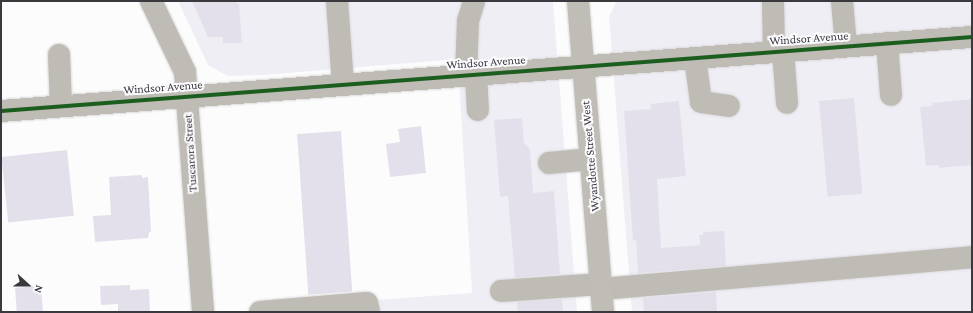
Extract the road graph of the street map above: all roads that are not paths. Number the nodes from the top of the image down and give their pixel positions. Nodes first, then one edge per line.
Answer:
1 (151, 1) edge
2 (474, 1) edge
3 (578, 1) edge
4 (773, 1) edge
5 (842, 1) edge
6 (335, 6) edge
7 (972, 37) edge
8 (887, 43) junction
9 (846, 46) junction
10 (779, 52) junction
11 (58, 55) dead end
12 (695, 58) junction
13 (584, 66) junction
14 (471, 75) junction
15 (343, 84) junction
16 (891, 94) dead end
17 (187, 96) junction
18 (787, 103) dead end
19 (61, 106) junction
20 (729, 106) dead end
21 (478, 110) dead end
22 (1, 111) edge
23 (591, 159) junction
24 (549, 163) dead end
25 (972, 257) edge
26 (601, 287) junction
27 (502, 291) dead end
28 (203, 312) edge
29 (260, 312) edge
30 (369, 312) edge
31 (603, 312) edge

1 - 17 street, Tuscarora Street
2 - 14 street
3 - 13 main road, Wyandotte Street West
4 - 10 street
5 - 9 street
6 - 15 street
7 - 8 street, Windsor Avenue
8 - 9 street, Windsor Avenue
8 - 16 street
9 - 10 street, Windsor Avenue
10 - 12 street, Windsor Avenue
10 - 18 street
11 - 19 street
12 - 13 street, Windsor Avenue
12 - 20 street
13 - 14 street, Windsor Avenue
13 - 23 main road, Wyandotte Street West
14 - 15 street, Windsor Avenue
14 - 21 street
15 - 17 street, Windsor Avenue
17 - 19 street, Windsor Avenue
17 - 28 street, Tuscarora Street
19 - 22 street, Windsor Avenue
23 - 24 street
23 - 26 main road, Wyandotte Street West
25 - 26 street
26 - 27 street
26 - 31 main road, Wyandotte Street West
29 - 30 street

